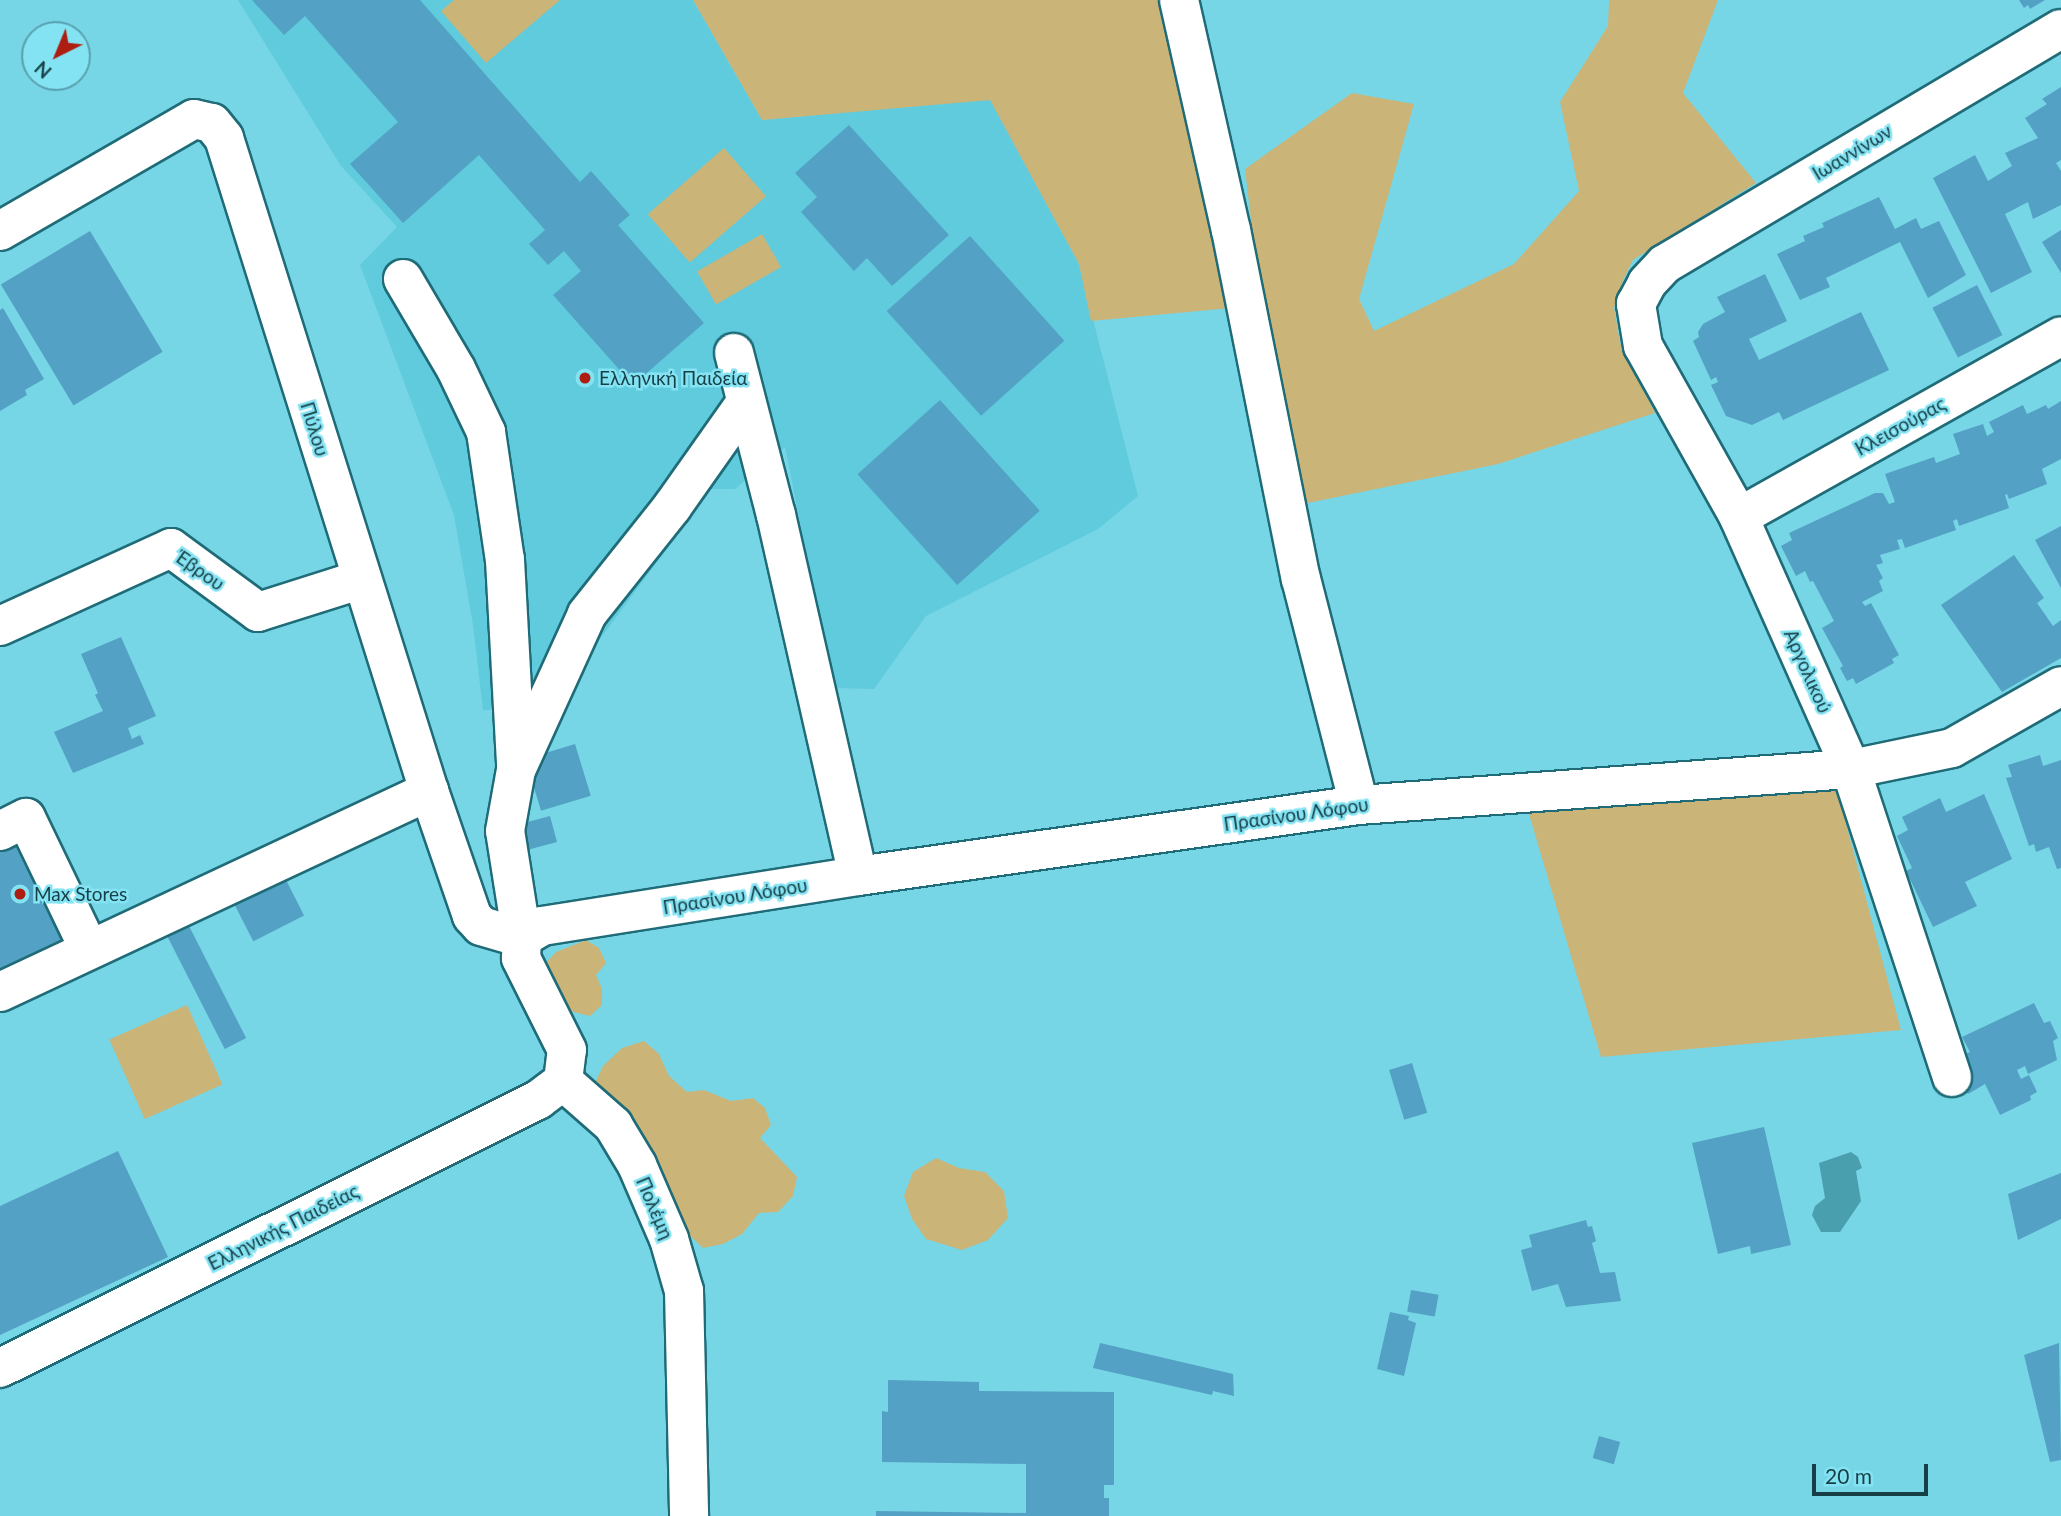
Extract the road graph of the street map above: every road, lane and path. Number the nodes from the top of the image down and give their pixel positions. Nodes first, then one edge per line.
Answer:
1 (1179, 0) edge
2 (2061, 29) edge
3 (0, 232) edge
4 (404, 279) dead end
5 (1647, 283) joint
6 (2061, 337) edge
7 (734, 353) dead end
8 (746, 402) junction
9 (1739, 517) junction
10 (362, 579) junction
11 (0, 626) edge
12 (2061, 686) edge
13 (1851, 769) junction
14 (516, 770) junction
15 (429, 791) junction
16 (1359, 805) junction
17 (13, 825) edge
18 (858, 876) junction
19 (522, 938) junction
20 (89, 949) junction
21 (0, 992) edge
22 (1952, 1077) dead end
23 (563, 1081) junction
24 (0, 1368) edge
25 (689, 1516) edge

1 - 16 street
2 - 5 street, Ιωαννίνων
3 - 10 street, Πύλου
4 - 14 street
5 - 9 street, Αργολικού
6 - 9 street, Κλεισούρας
7 - 8 street
8 - 14 street
8 - 18 street
9 - 13 street, Αργολικού
10 - 11 street, Έβρου
10 - 15 street, Πύλου
12 - 13 street, Πρασίνου Λόφου
13 - 16 street, Πρασίνου Λόφου
13 - 22 street, Αργολικού
14 - 19 street
15 - 19 street, Πύλου
15 - 20 street
16 - 18 street, Πρασίνου Λόφου
17 - 20 street
18 - 19 street, Πρασίνου Λόφου
19 - 23 street
20 - 21 street
23 - 24 street, Ελληνικής Παιδείας
23 - 25 street, Πολέμη

